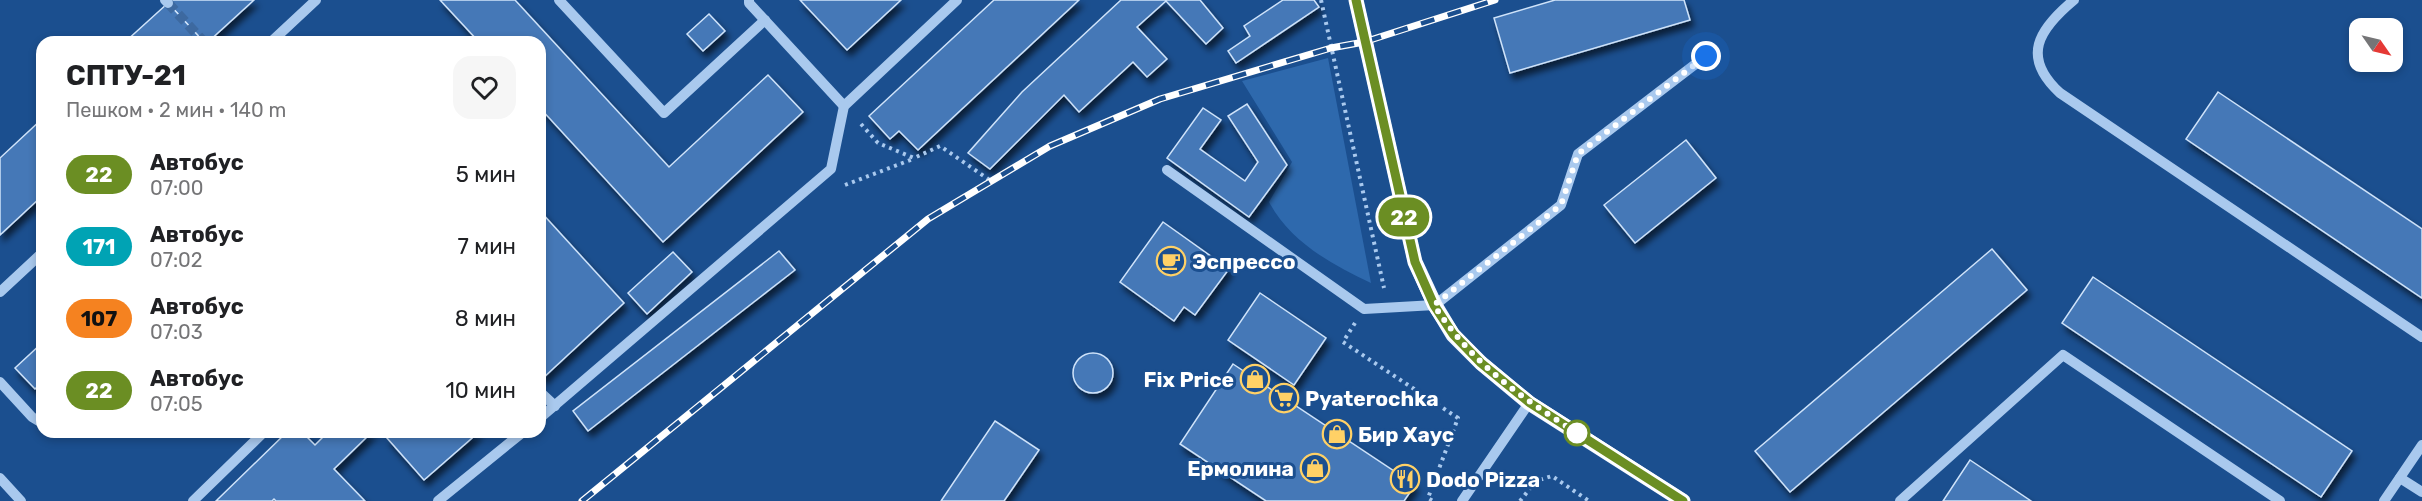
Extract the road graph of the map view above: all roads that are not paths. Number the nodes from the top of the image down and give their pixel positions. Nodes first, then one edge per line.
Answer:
1 (316, 0) edge
2 (559, 0) edge
3 (749, 0) edge
4 (957, 0) edge
5 (1356, 0) edge
6 (2074, 0) edge
7 (765, 20) junction
8 (277, 36) edge
9 (1706, 56) dead end
10 (844, 106) junction
11 (1167, 170) dead end
12 (36, 259) edge
13 (0, 292) edge
14 (1434, 305) junction
15 (2422, 337) edge
16 (0, 382) edge
17 (546, 398) edge
18 (1530, 403) junction
19 (555, 406) junction
20 (546, 413) edge
21 (36, 419) edge
22 (258, 438) edge
23 (516, 438) edge
24 (2422, 445) edge
25 (0, 478) edge
26 (2400, 478) junction
27 (2422, 492) edge
28 (21, 501) edge
29 (194, 501) edge
30 (438, 501) edge
31 (1462, 501) edge
32 (1683, 501) edge
33 (1900, 501) edge
34 (2280, 501) edge
35 (2384, 501) edge

1 - 8 street
2 - 7 street
3 - 7 street
4 - 10 street
5 - 14 main road
6 - 15 street
7 - 10 street
9 - 14 street
10 - 19 street
11 - 14 street
12 - 13 street
14 - 18 main road
16 - 21 street
17 - 19 street
18 - 31 street
18 - 32 main road
19 - 20 street
22 - 29 street
23 - 30 street
24 - 26 street
25 - 28 street
26 - 27 street
26 - 35 street
33 - 34 street

